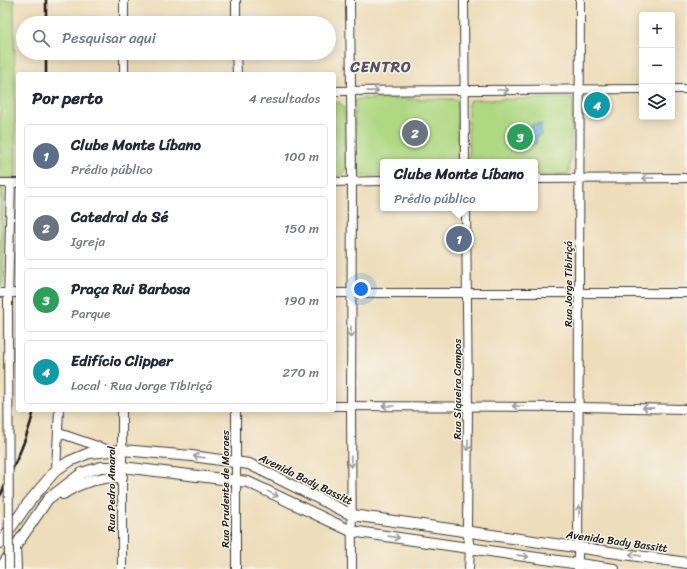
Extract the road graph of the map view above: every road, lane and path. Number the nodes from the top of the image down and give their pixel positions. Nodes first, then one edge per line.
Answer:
1 (124, 0) edge
2 (236, 0) edge
3 (350, 0) edge
4 (464, 0) edge
5 (580, 0) edge
6 (124, 16) edge
7 (236, 16) edge
8 (124, 60) edge
9 (236, 60) edge
10 (124, 72) edge
11 (236, 72) edge
12 (581, 89) junction
13 (639, 89) edge
14 (675, 89) edge
15 (687, 89) edge
16 (464, 90) junction
17 (336, 91) edge
18 (351, 91) junction
19 (465, 159) edge
20 (580, 178) junction
21 (687, 178) edge
22 (538, 179) edge
23 (380, 181) edge
24 (336, 182) edge
25 (352, 182) junction
26 (0, 183) edge
27 (14, 183) edge
28 (466, 211) edge
29 (687, 292) edge
30 (336, 293) edge
31 (352, 293) junction
32 (467, 293) junction
33 (578, 293) junction
34 (16, 294) edge
35 (6, 296) edge
36 (336, 406) edge
37 (351, 406) junction
38 (468, 406) junction
39 (579, 407) junction
40 (687, 409) edge
41 (60, 412) edge
42 (122, 412) edge
43 (236, 412) edge
44 (59, 433) junction
45 (122, 450) junction
46 (111, 451) junction
47 (236, 462) junction
48 (56, 470) junction
49 (122, 472) junction
50 (237, 480) junction
51 (352, 515) junction
52 (351, 531) junction
53 (467, 531) junction
54 (0, 543) edge
55 (15, 546) junction
56 (579, 547) junction
57 (470, 548) junction
58 (687, 563) edge
59 (579, 567) edge
60 (0, 569) edge
61 (9, 569) edge
62 (16, 569) edge
63 (122, 569) edge
64 (236, 569) edge
65 (352, 569) edge
66 (469, 569) edge
67 (614, 569) edge

1 - 6 street
2 - 7 street
3 - 18 street
4 - 16 street
5 - 12 street, Rua Jorge Tibiriçá
8 - 10 street
9 - 11 street
12 - 13 street
16 -> 12 street
12 - 20 street, Rua Jorge Tibiriçá
14 - 15 street
18 -> 16 street
16 - 19 street
17 - 18 street
18 - 25 street
21 -> 20 street
20 - 22 street
20 - 33 street, Rua Jorge Tibiriçá
23 - 25 street
24 - 25 street
25 - 31 street
26 - 27 street
27 - 35 street
28 - 32 street, Rua Siqueira Campos
29 - 33 street
30 - 31 street
31 - 32 street
31 -> 37 street
32 - 33 street
32 - 38 street, Rua Siqueira Campos
33 - 39 street, Rua Jorge Tibiriçá
34 - 35 street
35 - 61 street, bridge
36 - 37 street
38 -> 37 street
37 -> 51 street
39 -> 38 street
38 -> 53 street, Rua Siqueira Campos
40 -> 39 street
56 -> 39 street, Rua Jorge Tibiriçá
41 - 44 street
42 - 45 street, Rua Pedro Amaral
43 - 47 street, Rua Prudente de Moraes
44 - 46 street
44 - 48 street
45 - 46 main road, Avenida Bady Bassitt
47 -> 45 main road, Avenida Bady Bassitt
45 - 49 street, Rua Pedro Amaral
46 - 48 main road, Avenida Bady Bassitt
47 - 50 street, Rua Prudente de Moraes
47 - 51 main road, Avenida Bady Bassitt
48 - 54 main road, Avenida Bady Bassitt
49 - 50 main road
49 - 55 main road
49 - 63 street, Rua Pedro Amaral
50 -> 52 main road
50 - 64 street, Rua Prudente de Moraes
51 - 52 street
51 - 53 main road, Avenida Bady Bassitt
52 -> 57 main road
52 - 65 street
53 - 56 main road, Avenida Bady Bassitt
53 - 57 street, Rua Siqueira Campos
55 - 60 main road
55 - 62 main road
58 -> 56 main road, Avenida Bady Bassitt
56 - 59 street, Rua Jorge Tibiriçá
57 -> 59 main road
57 - 66 street, Rua Siqueira Campos
59 - 67 main road

